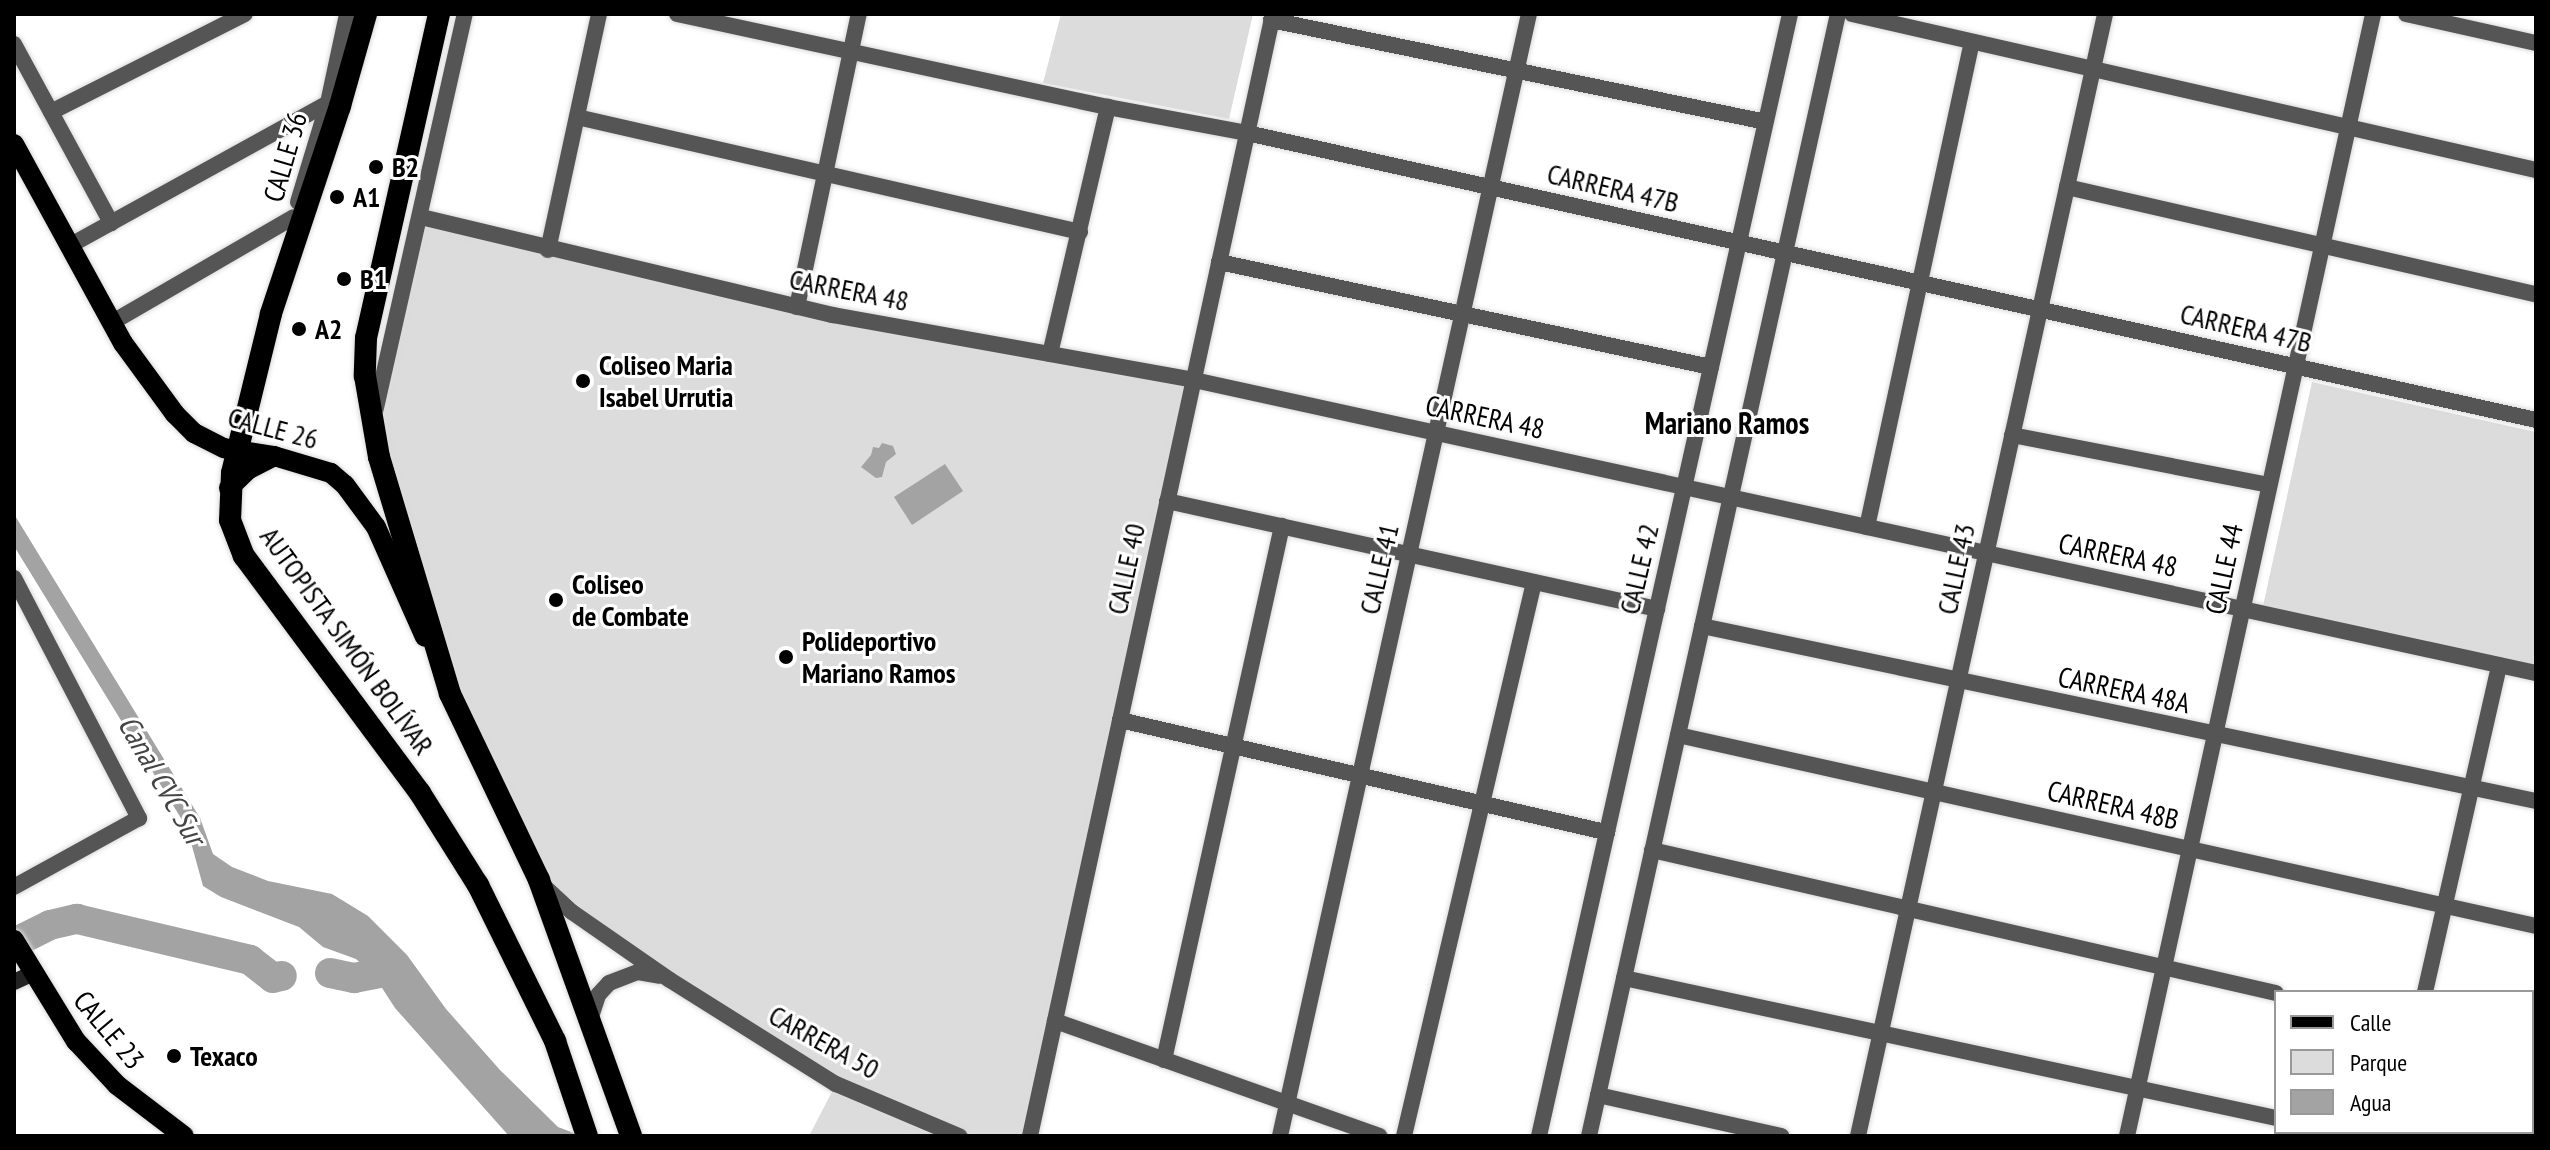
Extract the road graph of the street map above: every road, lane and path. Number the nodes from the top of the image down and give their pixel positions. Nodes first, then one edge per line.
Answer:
1 (245, 14) edge
2 (347, 14) edge
3 (366, 14) edge
4 (439, 14) edge
5 (465, 14) edge
6 (599, 14) edge
7 (677, 14) edge
8 (859, 14) edge
9 (1529, 14) edge
10 (1790, 14) edge
11 (1838, 14) edge
12 (1852, 14) edge
13 (2105, 14) edge
14 (2373, 14) edge
15 (2406, 14) edge
16 (1272, 17) edge
17 (1972, 42) junction
18 (2536, 43) edge
19 (14, 44) edge
20 (851, 52) junction
21 (2093, 69) junction
22 (1517, 71) junction
23 (328, 103) junction
24 (1108, 107) junction
25 (51, 112) junction
26 (577, 117) junction
27 (1766, 122) junction
28 (2348, 127) junction
29 (1247, 133) junction
30 (14, 144) edge
31 (2536, 170) edge
32 (824, 174) junction
33 (1491, 187) junction
34 (2067, 187) junction
35 (294, 217) junction
36 (421, 217) junction
37 (111, 223) junction
38 (1080, 232) junction
39 (1739, 243) junction
40 (2322, 245) junction
41 (69, 246) junction
42 (548, 250) junction
43 (1784, 254) junction
44 (1219, 262) junction
45 (1920, 283) junction
46 (2536, 294) edge
47 (797, 307) junction
48 (2040, 307) junction
49 (1463, 312) junction
50 (271, 314) junction
51 (111, 323) junction
52 (1050, 354) junction
53 (2295, 366) junction
54 (1711, 367) junction
55 (1194, 380) junction
56 (2536, 420) edge
57 (374, 422) junction
58 (1436, 433) junction
59 (2012, 435) junction
60 (238, 450) junction
61 (274, 456) junction
62 (2269, 485) junction
63 (1684, 487) junction
64 (229, 488) junction
65 (1730, 497) junction
66 (1167, 501) junction
67 (1282, 526) junction
68 (1867, 527) junction
69 (1986, 553) junction
70 (1409, 554) junction
71 (14, 578) edge
72 (1534, 582) junction
73 (1657, 609) junction
74 (2242, 609) junction
75 (1702, 626) junction
76 (2499, 665) junction
77 (2536, 673) edge
78 (1958, 681) junction
79 (450, 694) junction
80 (1120, 720) junction
81 (1678, 735) junction
82 (2215, 736) junction
83 (1233, 746) junction
84 (1360, 775) junction
85 (2470, 788) junction
86 (1934, 792) junction
87 (2536, 801) edge
88 (1482, 803) junction
89 (1607, 832) junction
90 (2190, 849) junction
91 (1652, 850) junction
92 (539, 880) junction
93 (14, 887) edge
94 (2446, 906) junction
95 (1908, 908) junction
96 (2536, 926) edge
97 (14, 940) edge
98 (2164, 967) junction
99 (24, 971) edge
100 (1624, 978) junction
101 (670, 980) junction
102 (2425, 990) edge
103 (2274, 993) edge
104 (1055, 1021) junction
105 (590, 1026) junction
106 (1881, 1033) junction
107 (1164, 1060) junction
108 (2137, 1088) junction
109 (1598, 1095) junction
110 (1287, 1103) junction
111 (2274, 1118) edge
112 (585, 1131) edge
113 (630, 1134) edge
114 (184, 1136) edge
115 (959, 1136) edge
116 (1030, 1136) edge
117 (1280, 1136) edge
118 (1379, 1136) edge
119 (1404, 1136) edge
120 (1539, 1136) edge
121 (1589, 1136) edge
122 (1781, 1136) edge
123 (1858, 1136) edge
124 (2127, 1136) edge

1 - 25 street
2 - 23 street, CALLE 36
3 - 50 highway, AUTOPISTA SIMÓN BOLÍVAR
4 - 57 highway, AUTOPISTA SIMÓN BOLÍVAR
5 - 36 street
6 - 26 street
7 - 20 street, CARRERA 47B
8 - 20 street
9 - 22 street, CALLE 41
10 - 27 street, CALLE 42
11 - 43 street
12 - 17 street
13 - 21 street, CALLE 43
14 - 28 street, CALLE 44
15 - 18 street
16 - 22 street
16 - 29 street, CALLE 40
17 - 21 street
17 - 45 street
19 - 25 street
20 - 24 street, CARRERA 47B
20 - 32 street
21 - 28 street
21 - 34 street, CALLE 43
22 - 27 street
22 - 33 street, CALLE 41
23 - 35 street, CALLE 36
23 - 37 street
24 - 29 street, CARRERA 47B
24 - 38 street
25 - 37 street
26 - 32 street
26 - 42 street
27 - 39 street, CALLE 42
28 - 31 street
28 - 40 street, CALLE 44
29 - 33 street, CARRERA 47B
29 - 44 street, CALLE 40
30 - 41 main road, CALLE 26
32 - 38 street
32 - 47 street
33 - 39 street, CARRERA 47B
33 - 49 street, CALLE 41
34 - 40 street
34 - 48 street, CALLE 43
35 - 50 street, CALLE 36
35 - 51 street
36 - 42 street, CARRERA 48
36 - 57 street
37 - 41 street
38 - 52 street
39 - 43 street, CARRERA 47B
39 - 54 street, CALLE 42
40 - 46 street
40 - 53 street, CALLE 44
41 - 51 main road, CALLE 26
42 - 47 street, CARRERA 48
43 - 45 street, CARRERA 47B
43 - 65 street
44 - 49 street
44 - 55 street, CALLE 40
45 - 48 street, CARRERA 47B
45 - 68 street
47 - 52 street, CARRERA 48
48 - 53 street, CARRERA 47B
48 - 59 street, CALLE 43
49 - 54 street
49 - 58 street, CALLE 41
50 - 60 highway, AUTOPISTA SIMÓN BOLÍVAR
51 - 60 main road, CALLE 26
52 - 55 street, CARRERA 48
53 - 56 street, CARRERA 47B
53 - 62 street, CALLE 44
54 - 63 street, CALLE 42
55 - 58 street, CARRERA 48
55 - 66 street, CALLE 40
57 - 79 highway, AUTOPISTA SIMÓN BOLÍVAR
58 - 63 street, CARRERA 48
58 - 70 street, CALLE 41
59 - 62 street
59 - 69 street, CALLE 43
60 - 61 main road, CALLE 26
60 - 64 highway, AUTOPISTA SIMÓN BOLÍVAR
61 - 64 main road
61 - 79 main road, CALLE 26
62 - 74 street, CALLE 44
63 - 65 street, CARRERA 48
63 - 73 street, CALLE 42
64 - 112 highway, AUTOPISTA SIMÓN BOLÍVAR
65 - 68 street, CARRERA 48
65 - 75 street
66 - 67 street
66 - 80 street, CALLE 40
67 - 70 street
67 - 83 street
68 - 69 street, CARRERA 48
69 - 74 street, CARRERA 48
69 - 78 street, CALLE 43
70 - 72 street
70 - 84 street, CALLE 41
71 - 93 street
72 - 73 street
72 - 88 street
73 - 89 street, CALLE 42
74 - 76 street, CARRERA 48
74 - 82 street, CALLE 44
75 - 78 street, CARRERA 48A
75 - 81 street
76 - 77 street, CARRERA 48
76 - 85 street
78 - 82 street, CARRERA 48A
78 - 86 street, CALLE 43
79 - 92 highway, AUTOPISTA SIMÓN BOLÍVAR
80 - 83 street
80 - 104 street, CALLE 40
81 - 86 street, CARRERA 48B
81 - 91 street
82 - 85 street, CARRERA 48A
82 - 90 street, CALLE 44
83 - 84 street
83 - 107 street
84 - 88 street
84 - 110 street, CALLE 41
85 - 87 street, CARRERA 48A
85 - 94 street
86 - 90 street, CARRERA 48B
86 - 95 street, CALLE 43
88 - 89 street
88 - 119 street
89 - 120 street, CALLE 42
90 - 94 street, CARRERA 48B
90 - 98 street, CALLE 44
91 - 95 street
91 - 100 street
92 - 101 street, CARRERA 50
92 - 105 highway, AUTOPISTA SIMÓN BOLÍVAR
94 - 96 street, CARRERA 48B
94 - 102 street
95 - 98 street
95 - 106 street, CALLE 43
97 - 99 main road, CALLE 23
98 - 103 street
98 - 108 street, CALLE 44
99 - 114 main road, CALLE 23
100 - 106 street
100 - 109 street
101 - 105 street, CARRERA 50
101 - 115 street, CARRERA 50
104 - 107 street
104 - 116 street, CALLE 40
105 - 113 highway, AUTOPISTA SIMÓN BOLÍVAR
106 - 108 street
106 - 123 street, CALLE 43
107 - 110 street
108 - 111 street
108 - 124 street, CALLE 44
109 - 121 street
109 - 122 street
110 - 117 street, CALLE 41
110 - 118 street

